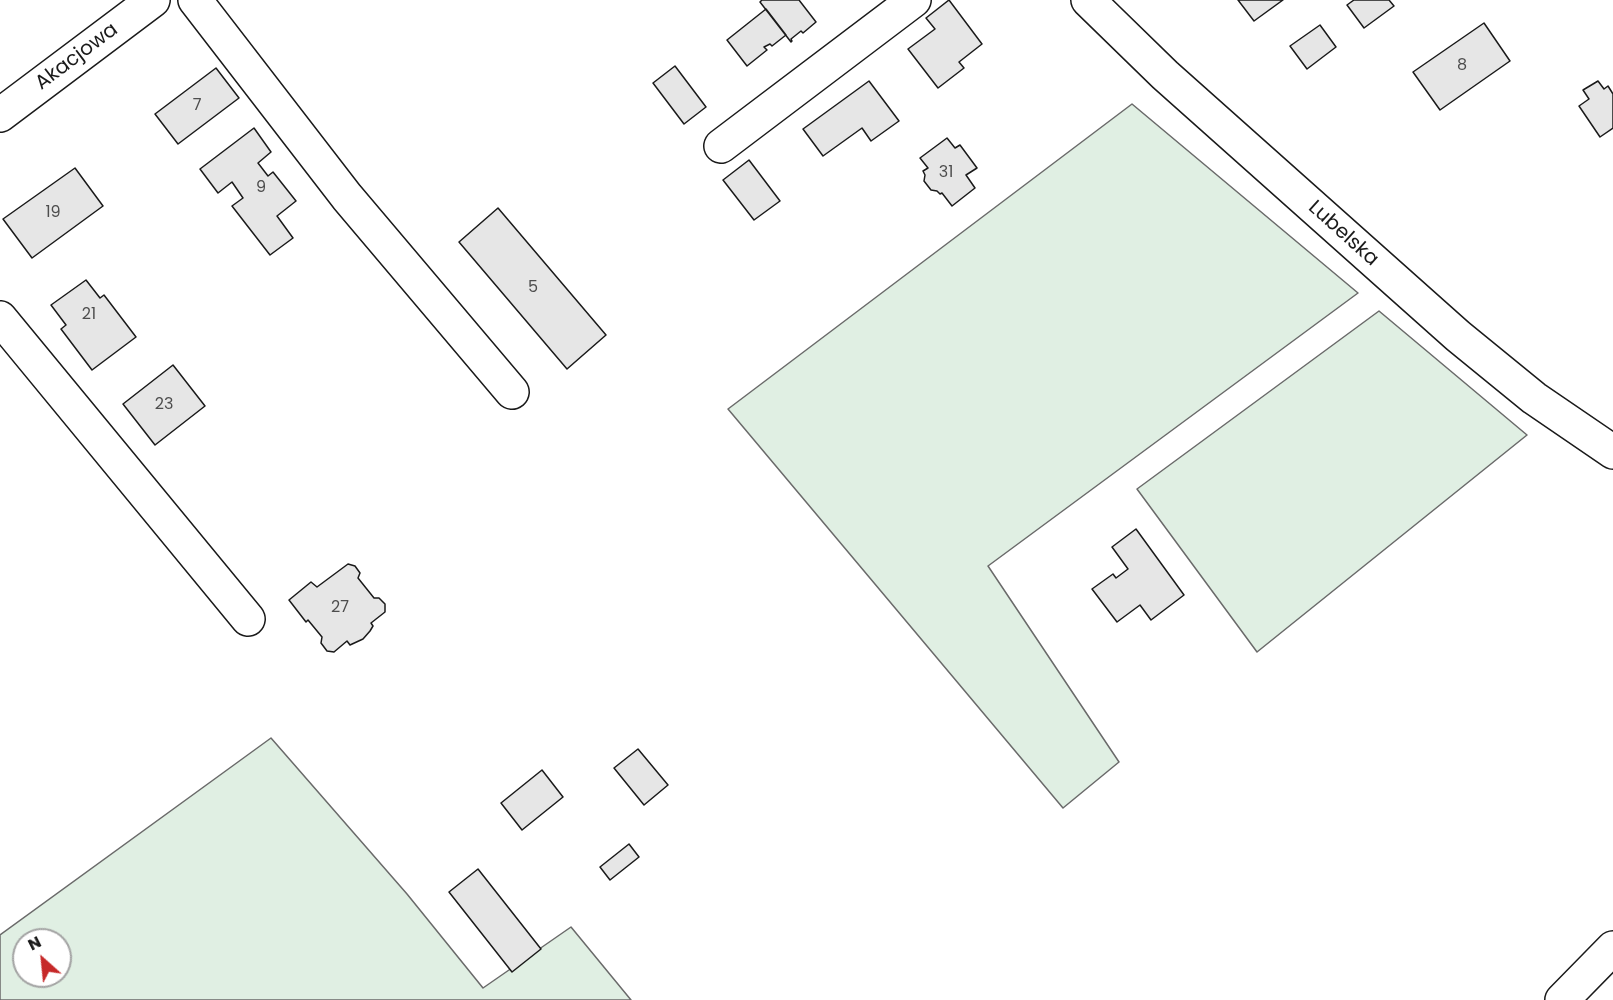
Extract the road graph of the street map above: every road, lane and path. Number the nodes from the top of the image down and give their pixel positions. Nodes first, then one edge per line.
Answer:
1 (153, 0) edge
2 (195, 0) edge
3 (914, 0) edge
4 (1088, 0) edge
5 (0, 115) edge
6 (721, 146) dead end
7 (0, 318) edge
8 (512, 393) dead end
9 (1613, 452) edge
10 (248, 619) dead end
11 (1613, 948) edge
12 (1562, 1000) edge

1 - 5 street, Akacjowa
2 - 8 street
3 - 6 street
4 - 9 street, Lubelska
7 - 10 street
11 - 12 street

